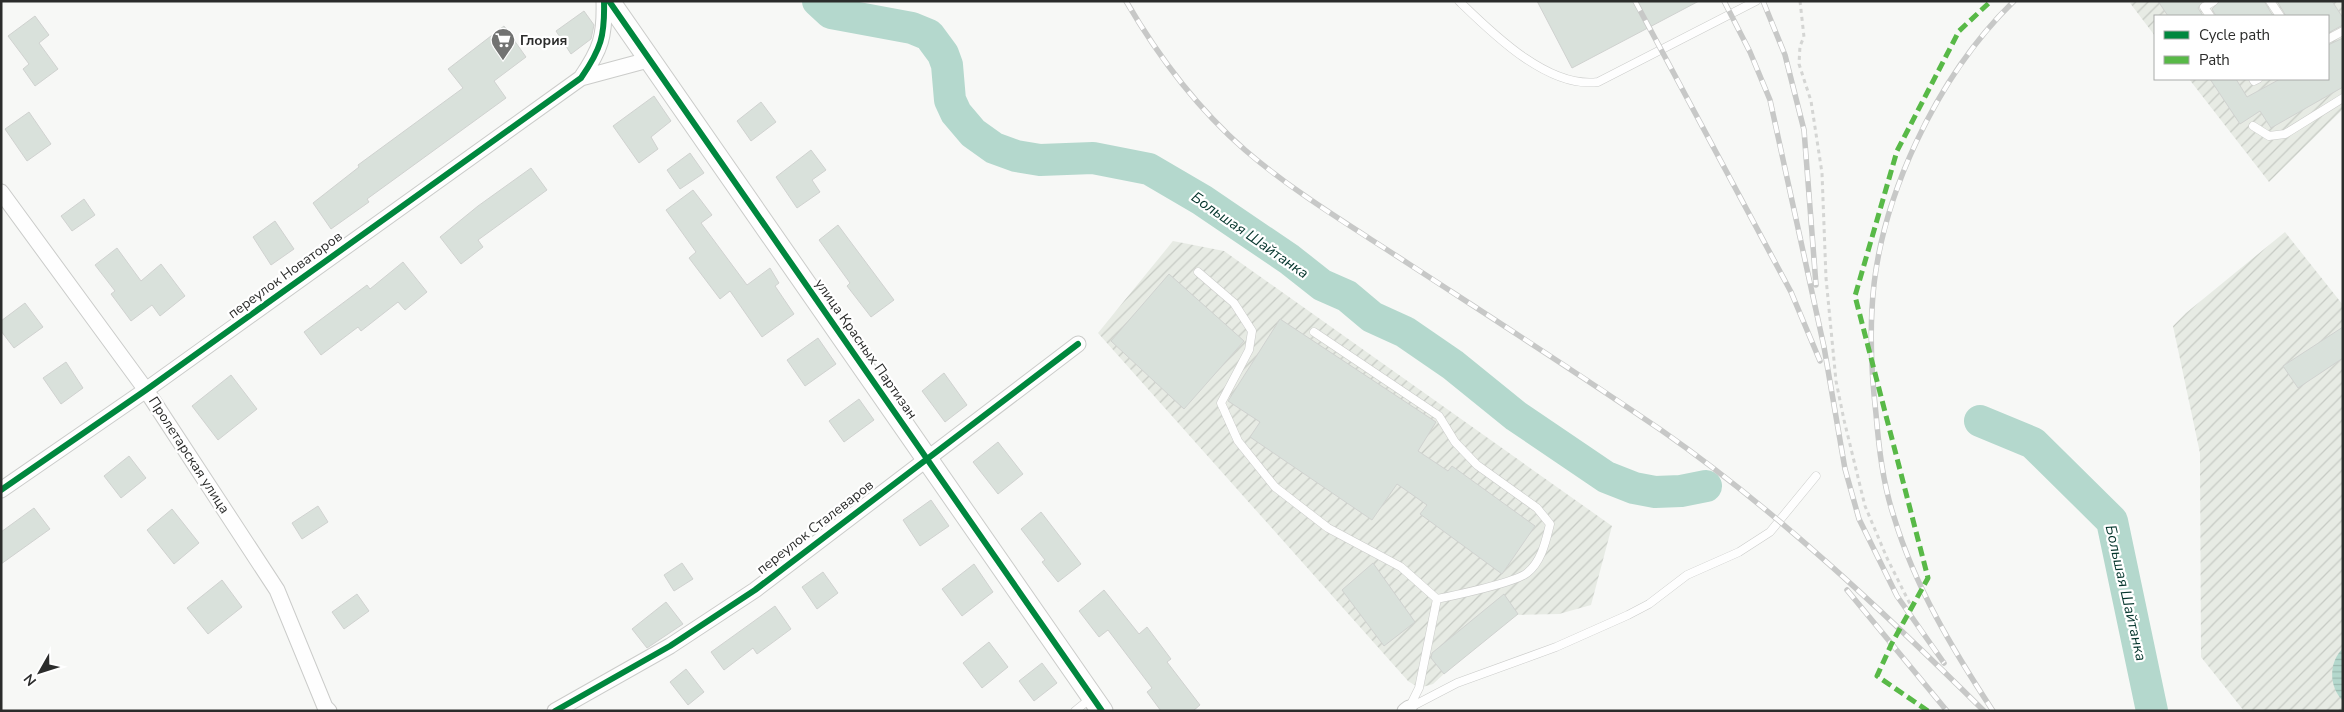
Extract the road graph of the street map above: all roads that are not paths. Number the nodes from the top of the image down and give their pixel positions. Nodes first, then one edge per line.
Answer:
1 (604, 1) edge
2 (608, 1) edge
3 (1459, 1) edge
4 (1756, 1) edge
5 (2214, 1) edge
6 (2270, 1) edge
7 (2209, 15) edge
8 (2279, 15) edge
9 (2343, 31) edge
10 (2329, 38) edge
11 (648, 60) junction
12 (581, 78) junction
13 (2343, 98) edge
14 (2253, 126) dead end
15 (1, 192) edge
16 (1198, 272) dead end
17 (1314, 332) dead end
18 (1078, 344) dead end
19 (146, 390) junction
20 (926, 458) junction
21 (1816, 476) dead end
22 (1, 490) edge
23 (1437, 599) junction
24 (1098, 704) edge
25 (1407, 710) edge
26 (329, 711) edge
27 (555, 711) edge
28 (1075, 711) edge

1 - 12 street
2 - 11 street, улица Красных Партизан
3 - 4 lane
5 - 7 lane
6 - 8 lane
9 - 10 lane
11 - 12 street
11 - 20 street, улица Красных Партизан
12 - 19 street, переулок Новаторов
13 - 14 lane
15 - 19 street, Пролетарская улица
16 - 23 lane
17 - 23 lane
18 - 20 street, переулок Сталеваров
19 - 22 street, переулок Новаторов
19 - 26 street, Пролетарская улица
20 - 24 street, улица Красных Партизан
20 - 27 street, переулок Сталеваров
21 - 25 lane
23 - 25 lane
24 - 28 lane

